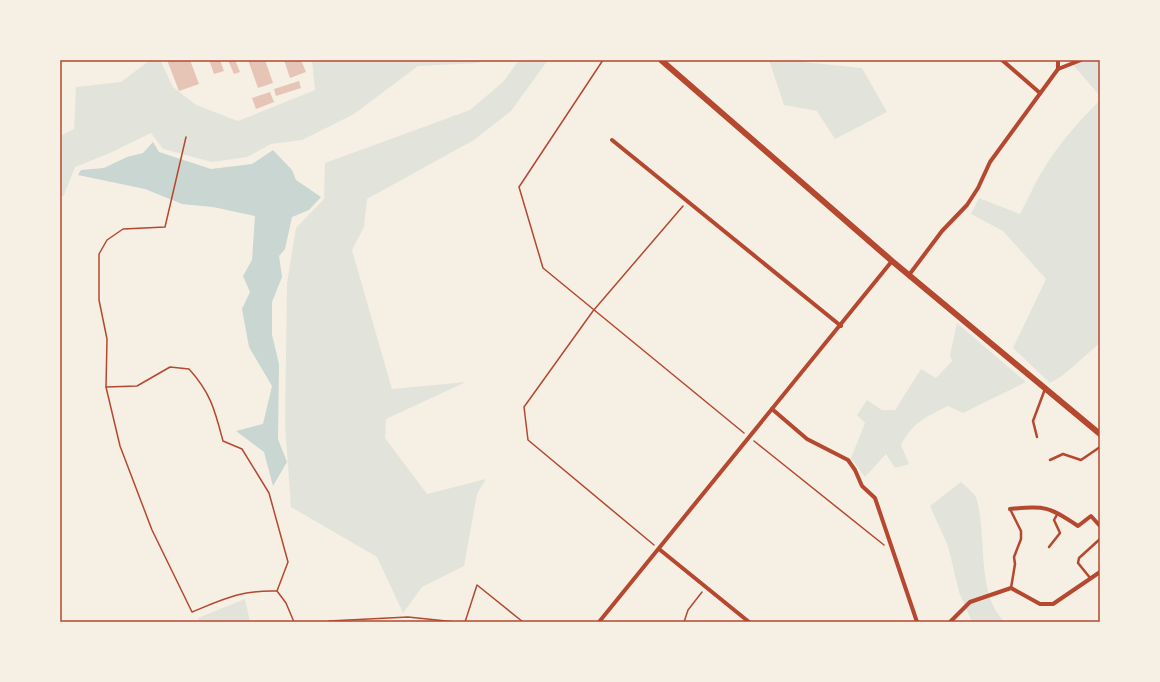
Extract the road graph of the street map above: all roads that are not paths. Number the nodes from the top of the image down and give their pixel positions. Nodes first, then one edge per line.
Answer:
1 (661, 60) edge
2 (1002, 60) edge
3 (1058, 60) edge
4 (1081, 60) edge
5 (1058, 69) junction
6 (1040, 93) junction
7 (612, 140) dead end
8 (892, 261) junction
9 (909, 275) junction
10 (841, 326) junction
11 (1045, 389) junction
12 (772, 409) junction
13 (1100, 434) edge
14 (1037, 437) dead end
15 (1100, 447) edge
16 (1050, 460) dead end
17 (1010, 509) joint
18 (1058, 513) junction
19 (1100, 526) edge
20 (1100, 539) edge
21 (1049, 547) dead end
22 (659, 549) junction
23 (1100, 572) edge
24 (1091, 579) junction
25 (1011, 588) junction
26 (599, 622) edge
27 (749, 622) edge
28 (917, 622) edge
29 (950, 622) edge

1 - 8 street
2 - 6 street
3 - 5 street
4 - 5 street
5 - 6 street
6 - 9 street
7 - 10 street
8 - 9 street
8 - 10 street
9 - 11 street
10 - 12 street
11 - 13 street
11 - 14 lane
12 - 22 street
12 - 28 street
15 - 16 lane
17 - 18 street
17 - 25 lane
18 - 19 street
18 - 21 lane
20 - 24 lane
22 - 26 street
22 - 27 street
23 - 24 street
24 - 25 street
25 - 29 street

